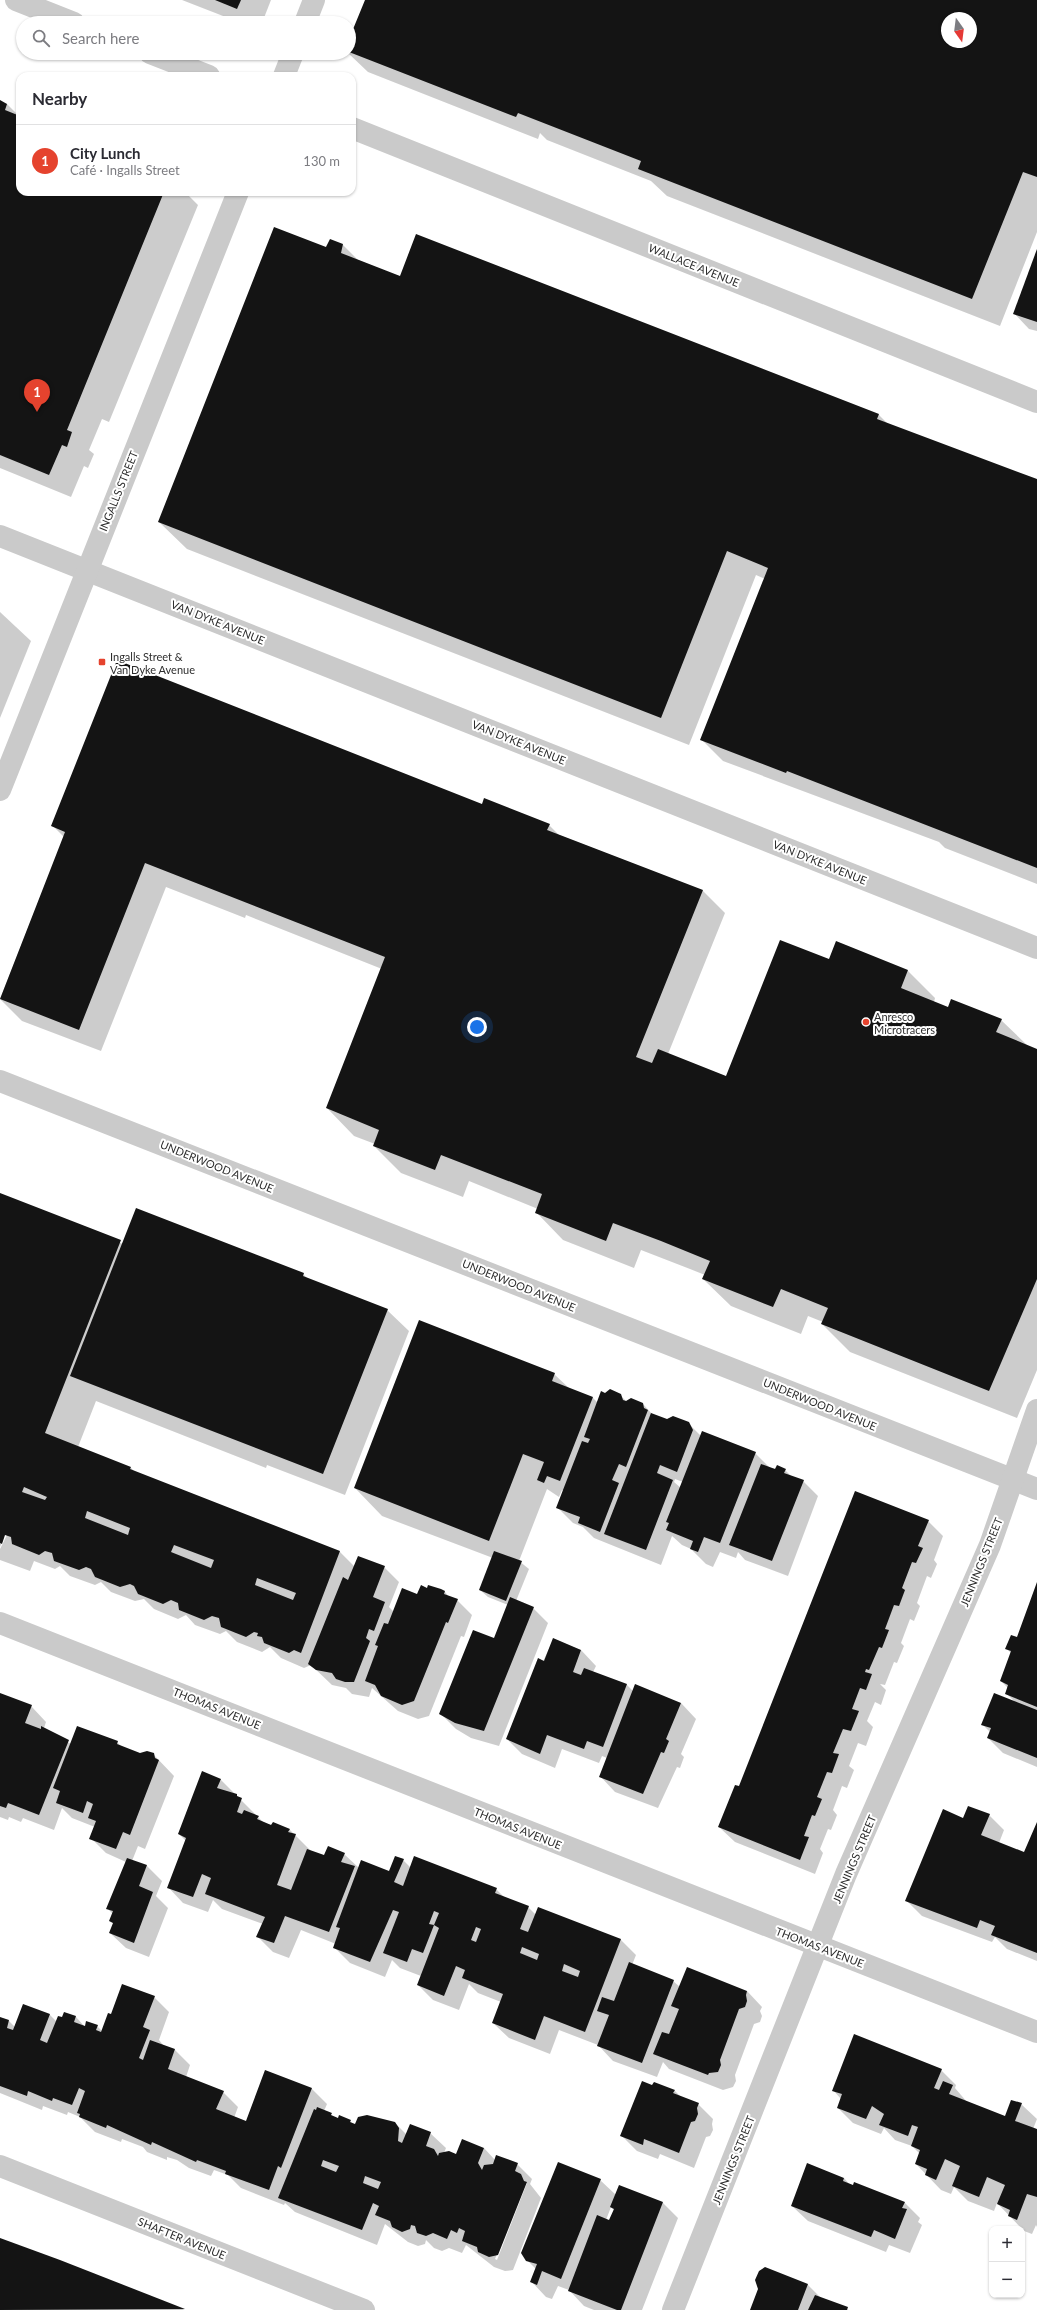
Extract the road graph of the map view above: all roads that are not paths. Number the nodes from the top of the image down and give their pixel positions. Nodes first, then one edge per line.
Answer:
1 (16, 0) edge
2 (314, 0) edge
3 (56, 16) edge
4 (307, 16) edge
5 (168, 60) edge
6 (290, 60) edge
7 (199, 72) edge
8 (286, 72) edge
9 (356, 130) edge
10 (236, 196) edge
11 (1037, 402) edge
12 (0, 536) edge
13 (87, 570) junction
14 (0, 790) edge
15 (1037, 948) edge
16 (0, 1081) edge
17 (1037, 1410) edge
18 (1013, 1480) junction
19 (1037, 1489) edge
20 (0, 1623) edge
21 (818, 1946) junction
22 (1037, 2032) edge
23 (0, 2166) edge
24 (364, 2310) edge
25 (673, 2310) edge

1 - 3 street
2 - 4 street
5 - 7 street
6 - 8 street
9 - 11 street, WALLACE AVENUE
10 - 13 street, INGALLS STREET
12 - 13 street, VAN DYKE AVENUE
13 - 14 street, INGALLS STREET
13 - 15 street, VAN DYKE AVENUE
16 - 18 street, UNDERWOOD AVENUE
17 - 18 street, JENNINGS STREET
18 - 19 street, UNDERWOOD AVENUE
18 - 21 street, JENNINGS STREET
20 - 21 street, THOMAS AVENUE
21 - 22 street, THOMAS AVENUE
21 - 25 street, JENNINGS STREET
23 - 24 street, SHAFTER AVENUE

